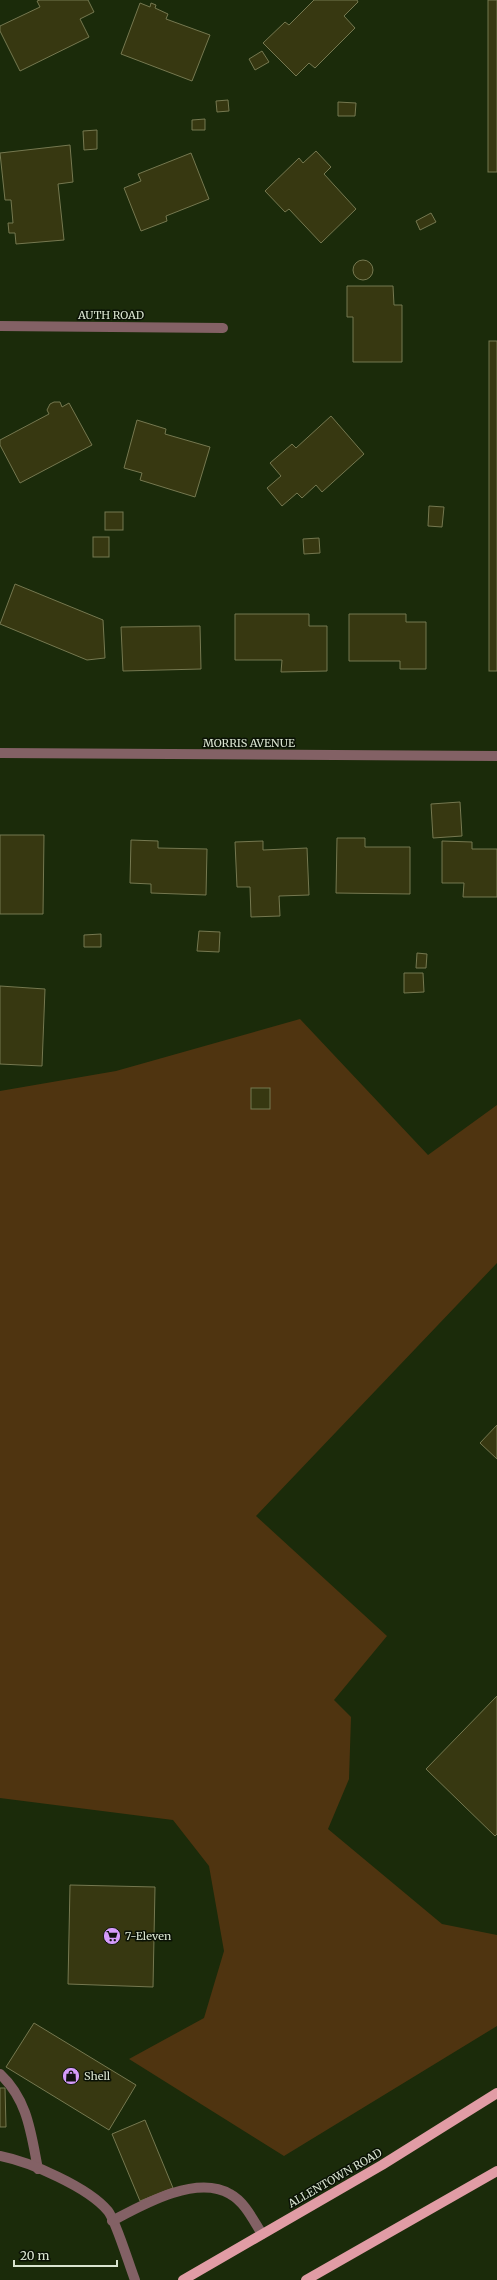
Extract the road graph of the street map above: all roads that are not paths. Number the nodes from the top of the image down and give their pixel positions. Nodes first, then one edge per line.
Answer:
1 (0, 326) edge
2 (223, 328) dead end
3 (0, 753) edge
4 (497, 756) edge
5 (0, 2074) edge
6 (497, 2092) edge
7 (0, 2156) edge
8 (38, 2169) junction
9 (497, 2171) edge
10 (112, 2221) junction
11 (262, 2234) junction
12 (135, 2280) edge
13 (183, 2280) edge
14 (306, 2280) edge

1 - 2 street, AUTH ROAD
3 - 4 street, MORRIS AVENUE
5 - 8 street
6 - 11 main road, ALLENTOWN ROAD
7 - 8 street
8 - 10 street
9 - 14 main road
10 - 11 street
10 - 12 street
11 - 13 main road, ALLENTOWN ROAD

